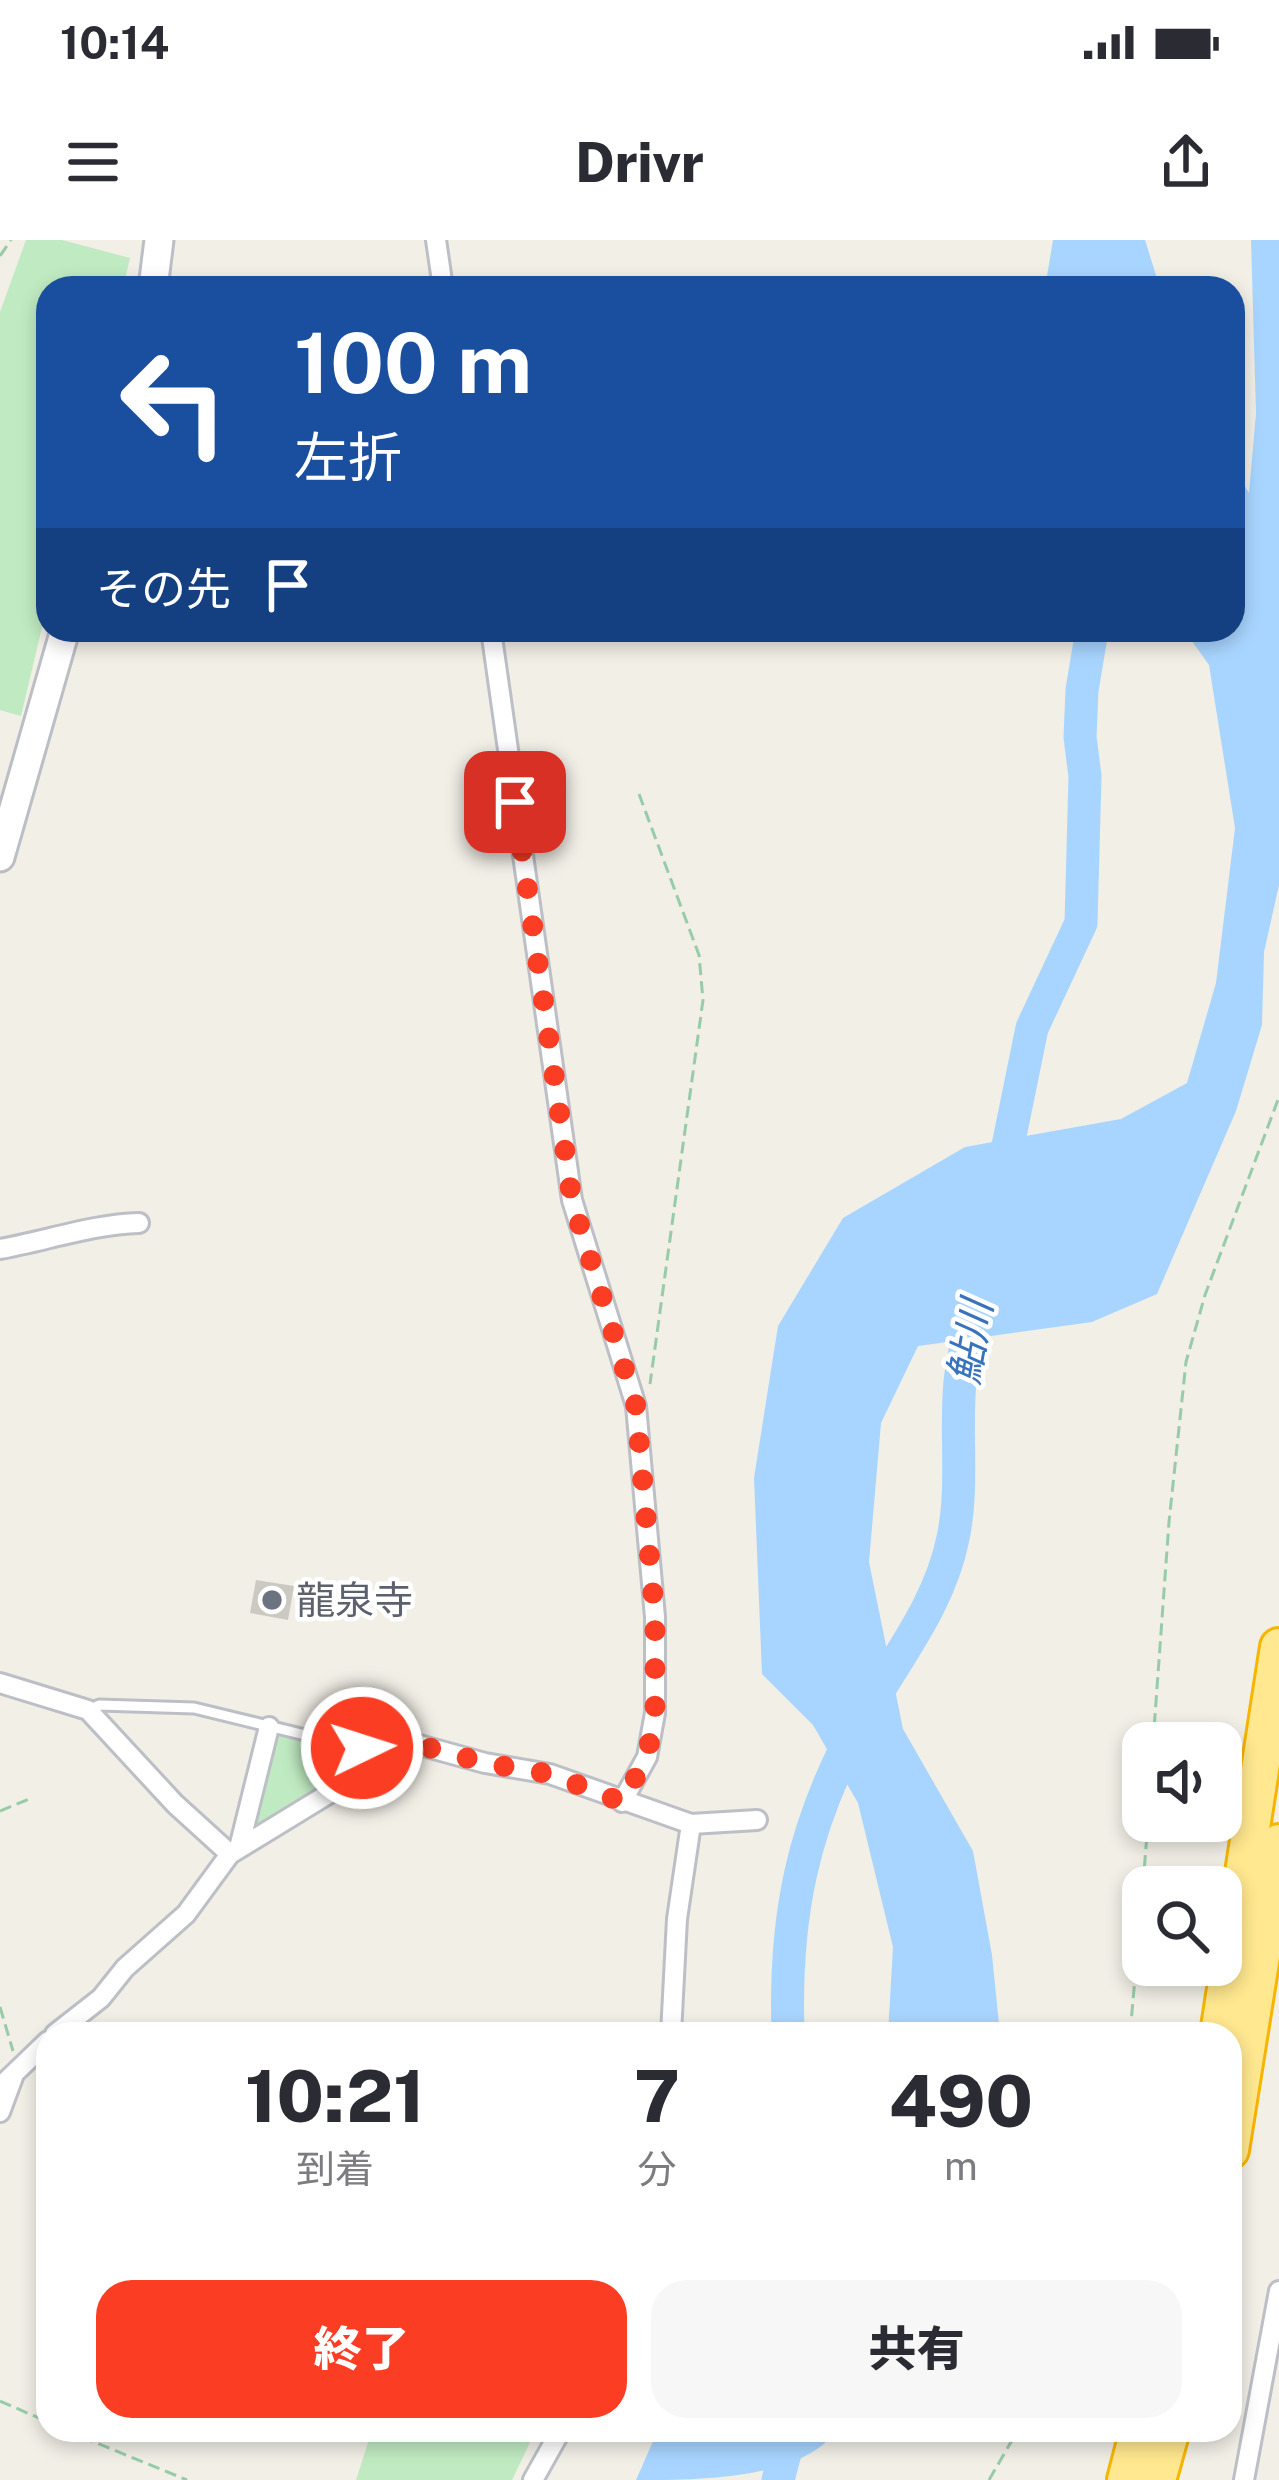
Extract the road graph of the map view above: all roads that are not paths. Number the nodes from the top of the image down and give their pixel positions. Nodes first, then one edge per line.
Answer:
1 (160, 240) edge
2 (436, 240) edge
3 (155, 276) edge
4 (441, 276) edge
5 (62, 642) edge
6 (493, 642) edge
7 (1, 854) edge
8 (139, 1223) dead end
9 (0, 1249) edge
10 (1279, 1647) edge
11 (0, 1683) edge
12 (88, 1710) junction
13 (269, 1727) junction
14 (362, 1748) junction
15 (622, 1802) junction
16 (758, 1820) dead end
17 (691, 1824) junction
18 (1279, 1844) edge
19 (235, 1851) junction
20 (70, 2022) edge
21 (672, 2022) edge
22 (1221, 2022) edge
23 (36, 2053) edge
24 (1242, 2075) edge
25 (11, 2078) edge
26 (0, 2113) edge
27 (1279, 2291) edge
28 (554, 2442) edge
29 (1136, 2442) edge
30 (1168, 2442) edge
31 (533, 2480) edge
32 (1126, 2480) edge
33 (1157, 2480) edge
34 (1244, 2480) edge

1 - 3 main road
2 - 4 street
5 - 7 main road
6 - 15 street
8 - 9 street
10 - 22 highway
11 - 12 street
12 - 13 lane
12 - 19 street
13 - 14 lane
13 - 19 street
14 - 15 street
14 - 19 street
15 - 17 street
16 - 17 street
17 - 21 street
18 - 24 highway
19 - 20 street
23 - 25 street
25 - 26 street
27 - 34 street
28 - 31 street
29 - 32 highway
30 - 33 highway

